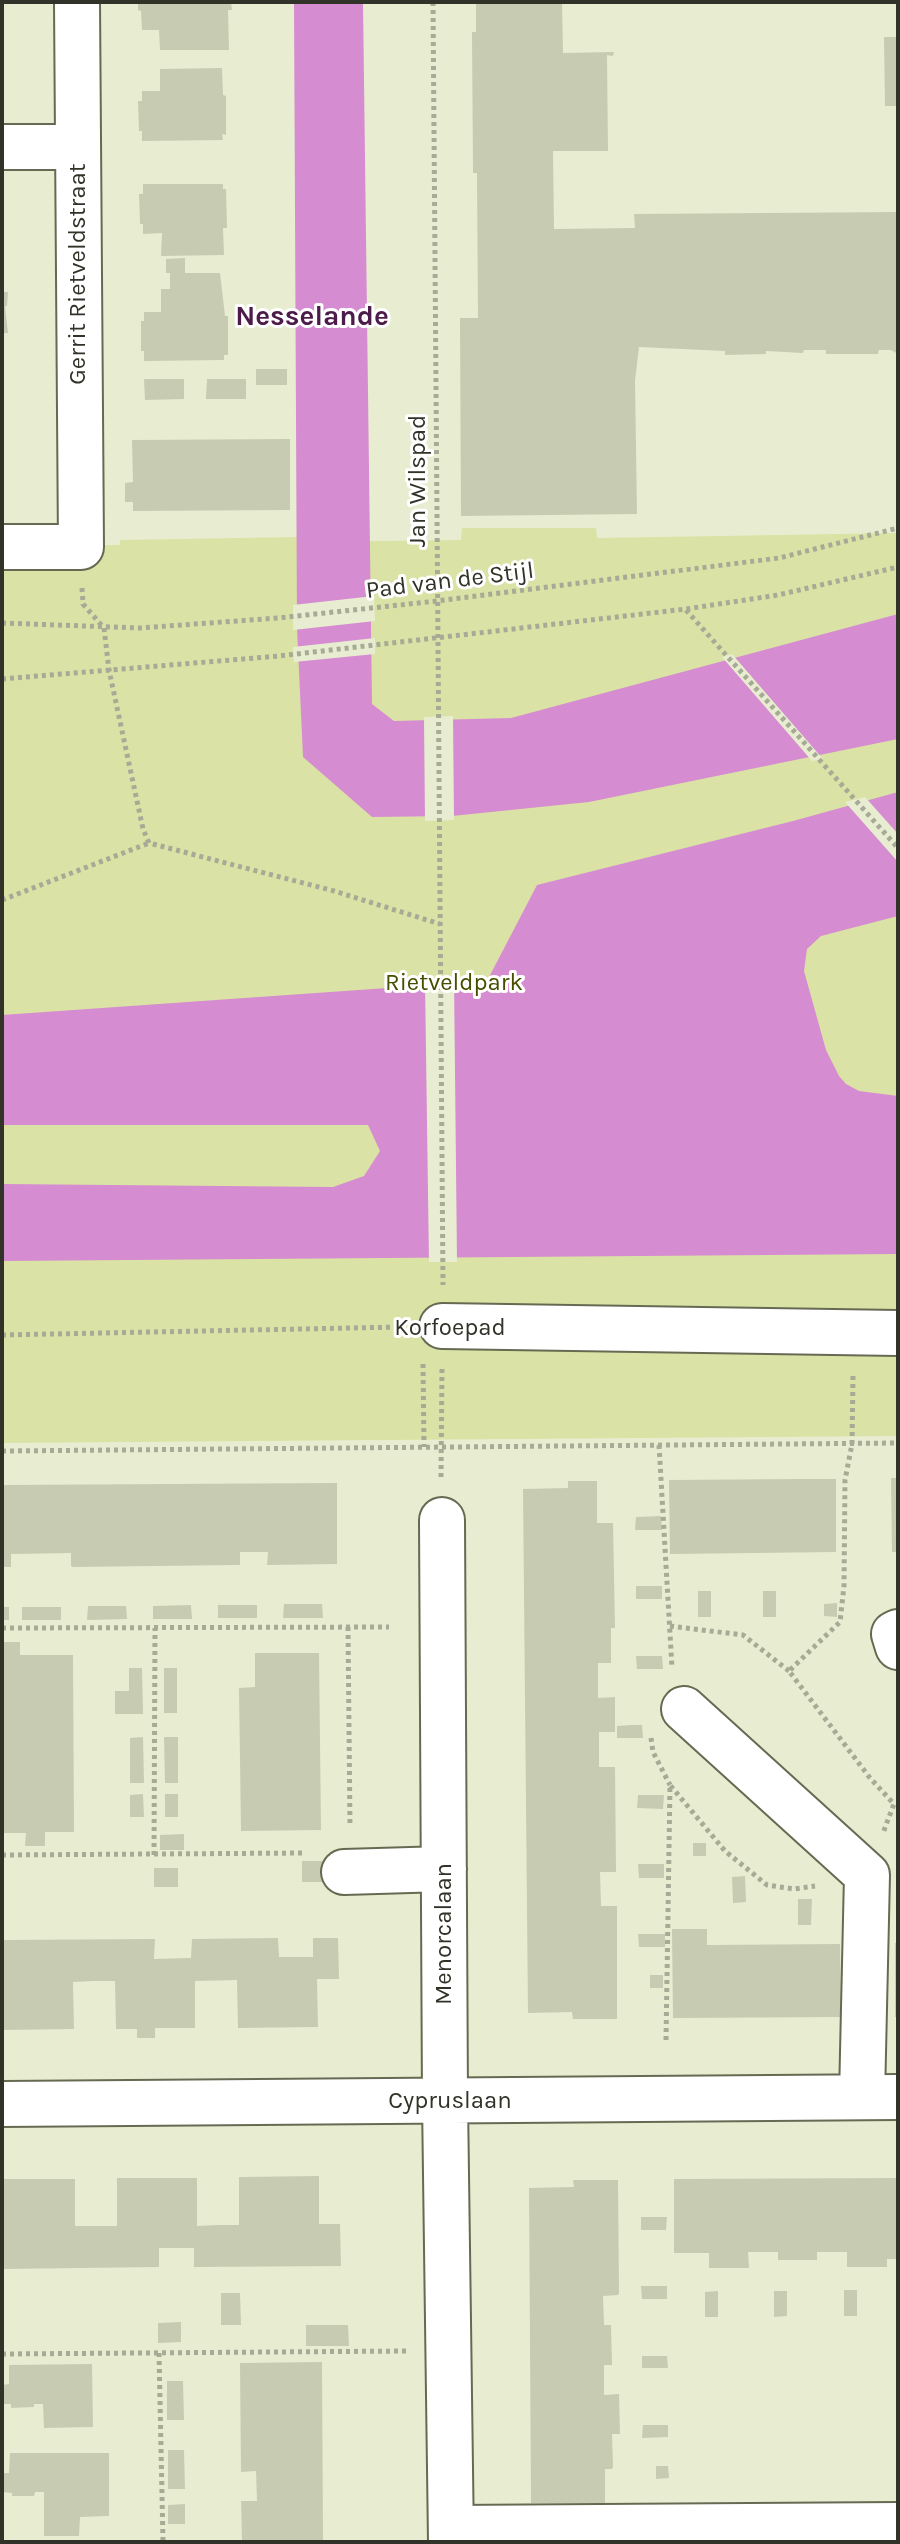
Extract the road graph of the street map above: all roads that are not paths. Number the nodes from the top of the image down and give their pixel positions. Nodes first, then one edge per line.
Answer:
1 (77, 2) edge
2 (2, 147) edge
3 (77, 147) junction
4 (2, 547) edge
5 (432, 1327) road end
6 (898, 1333) edge
7 (442, 1520) road end
8 (898, 1632) edge
9 (898, 1647) edge
10 (666, 1704) road end
11 (338, 1854) road end
12 (444, 1869) junction
13 (880, 2097) edge
14 (445, 2101) junction
15 (2, 2104) edge
16 (898, 2525) edge
17 (451, 2535) edge

1 - 3 street, Gerrit Rietveldstraat
2 - 3 street
3 - 4 street, Gerrit Rietveldstraat
5 - 6 street, Korfoepad
7 - 12 street, Menorcalaan
8 - 9 street
10 - 13 street
11 - 12 street
12 - 14 street, Menorcalaan
13 - 14 street, Cypruslaan
14 - 15 street, Cypruslaan
14 - 17 street, Menorcalaan
16 - 17 street

